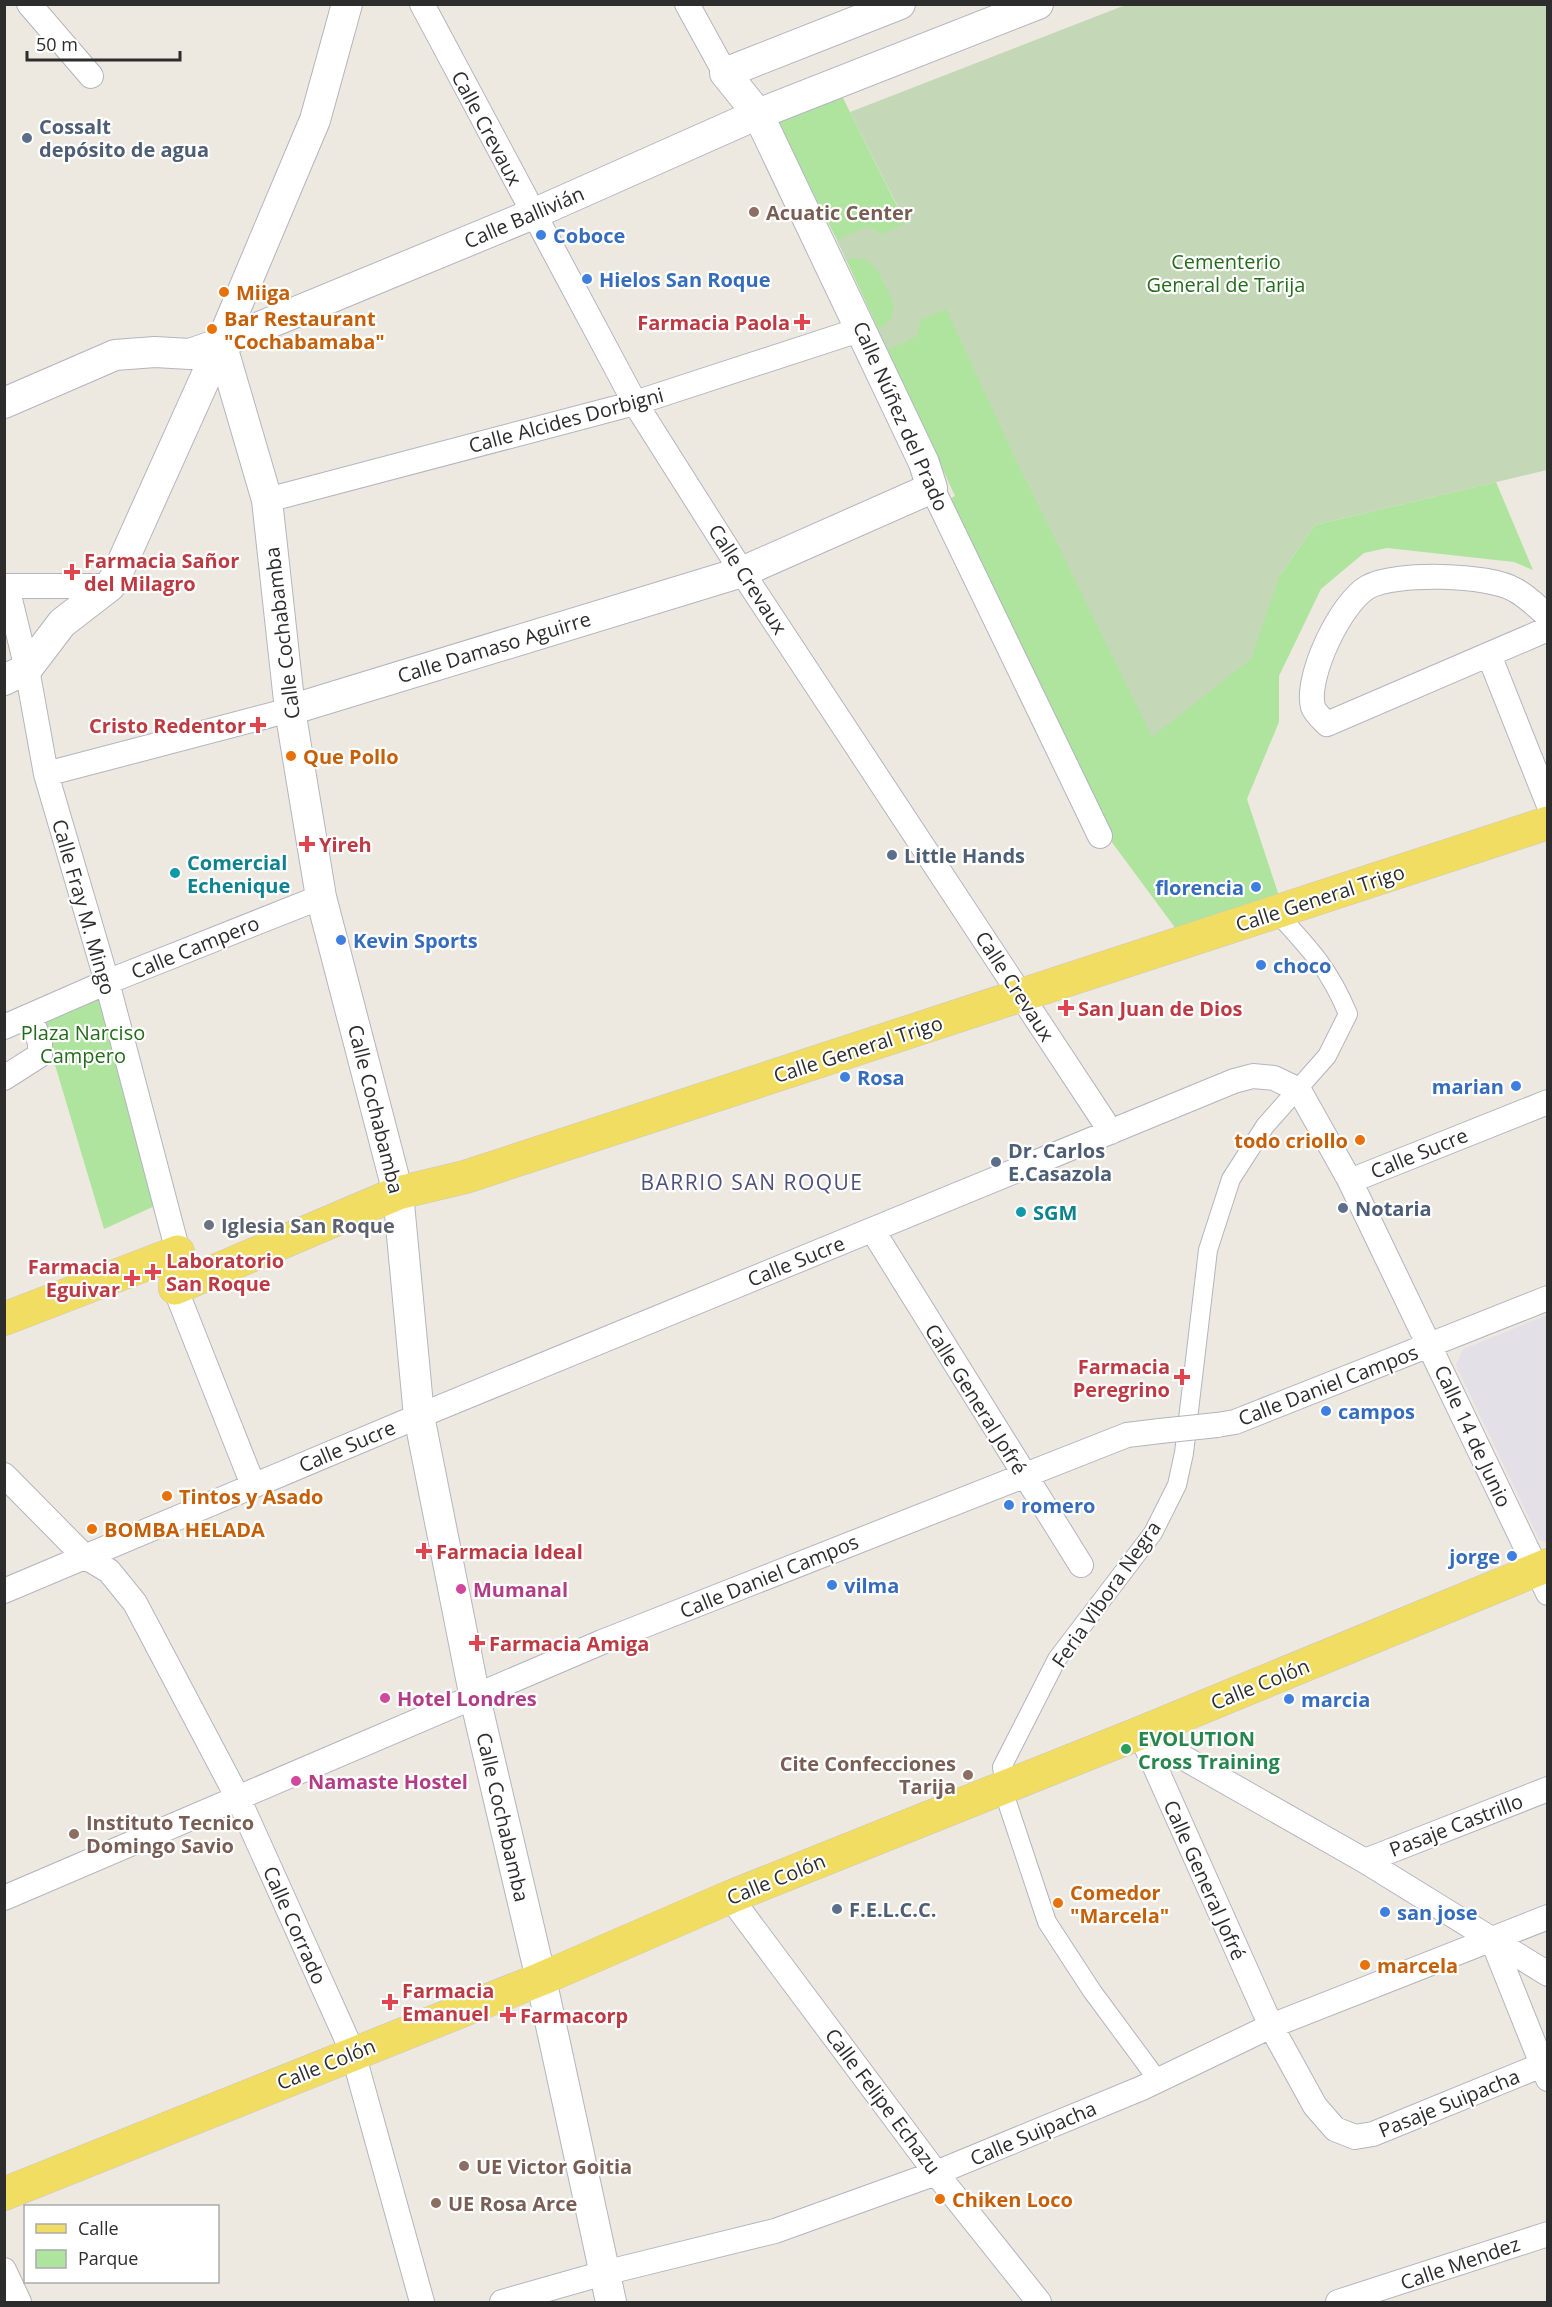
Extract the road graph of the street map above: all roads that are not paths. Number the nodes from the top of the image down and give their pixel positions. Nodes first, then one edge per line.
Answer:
1 (29, 4) edge
2 (347, 4) edge
3 (422, 4) edge
4 (687, 4) edge
5 (1038, 4) edge
6 (898, 5) edge
7 (724, 74) junction
8 (91, 76) dead end
9 (758, 114) junction
10 (533, 214) junction
11 (862, 329) junction
12 (221, 343) junction
13 (635, 402) junction
14 (4, 403) edge
15 (932, 488) junction
16 (267, 500) junction
17 (742, 572) junction
18 (110, 586) junction
19 (6, 587) edge
20 (1548, 616) edge
21 (1548, 629) edge
22 (1489, 655) junction
23 (16, 675) edge
24 (290, 710) junction
25 (46, 774) junction
26 (1548, 803) edge
27 (1548, 823) edge
28 (1100, 836) dead end
29 (321, 897) junction
30 (1276, 912) junction
31 (107, 982) junction
32 (1021, 996) junction
33 (30, 1017) junction
34 (4, 1028) edge
35 (4, 1078) edge
36 (1299, 1090) junction
37 (1548, 1102) edge
38 (1111, 1132) junction
39 (1350, 1180) junction
40 (398, 1193) junction
41 (873, 1231) junction
42 (178, 1252) junction
43 (175, 1288) junction
44 (1548, 1298) edge
45 (4, 1319) edge
46 (1430, 1346) junction
47 (419, 1416) junction
48 (4, 1475) edge
49 (1023, 1476) junction
50 (253, 1485) junction
51 (84, 1556) junction
52 (1080, 1565) dead end
53 (1544, 1576) edge
54 (4, 1591) edge
55 (475, 1698) junction
56 (1140, 1734) junction
57 (1004, 1786) junction
58 (1548, 1789) edge
59 (239, 1800) junction
60 (1365, 1861) junction
61 (730, 1897) junction
62 (4, 1898) edge
63 (1548, 1917) edge
64 (1492, 1939) junction
65 (1548, 1974) edge
66 (541, 1979) junction
67 (1271, 2026) junction
68 (353, 2053) junction
69 (1545, 2072) edge
70 (1157, 2079) junction
71 (936, 2173) junction
72 (4, 2194) edge
73 (1548, 2234) edge
74 (4, 2270) edge
75 (604, 2273) junction
76 (19, 2302) edge
77 (422, 2302) edge
78 (502, 2302) edge
79 (611, 2302) edge
80 (1039, 2302) edge
81 (1338, 2302) edge

1 - 8 street
2 - 12 street
3 - 10 street, Calle Crevaux
4 - 7 street, Calle Núñez del Prado
5 - 9 street, Calle Ballivián
6 - 7 street
7 - 9 street, Calle Núñez del Prado
9 - 10 street, Calle Ballivián
9 - 11 street, Calle Núñez del Prado
10 - 12 street, Calle Ballivián
10 - 13 street, Calle Crevaux
11 - 13 street, Calle Alcides Dorbigni
11 - 15 street, Calle Núñez del Prado
12 - 14 street, Calle Ballivián
12 - 16 street, Calle Cochabamba
12 - 18 street
13 - 16 street, Calle Alcides Dorbigni
13 - 17 street, Calle Crevaux
15 - 17 street, Calle Damaso Aguirre
15 - 28 street, Calle Núñez del Prado
16 - 24 street, Calle Cochabamba
17 - 24 street, Calle Damaso Aguirre
17 - 32 street, Calle Crevaux
18 - 19 street
18 - 23 street
19 - 23 street, Calle Fray M. Mingo
20 - 22 street
21 - 22 street
22 - 26 street
23 - 25 street, Calle Fray M. Mingo
24 - 25 street, Calle Damaso Aguirre
24 - 29 street, Calle Cochabamba
25 - 31 street, Calle Fray M. Mingo
27 - 30 main road, Calle General Trigo
29 - 31 street, Calle Campero
29 - 40 street, Calle Cochabamba
30 - 32 main road, Calle General Trigo
30 - 36 street, Feria Vibora Negra
31 - 33 street, Calle Campero
31 - 42 street, Calle Fray M. Mingo
32 - 38 street, Calle Crevaux
32 - 40 main road, Calle General Trigo
33 - 34 street, Calle Campero
33 - 35 street
36 - 38 street, Calle Sucre
36 - 39 street, Calle Sucre
36 - 57 street, Feria Vibora Negra
37 - 39 street, Calle Sucre
38 - 41 street, Calle Sucre
39 - 46 street, Calle 14 de Junio
40 - 43 main road, Calle General Trigo
40 - 47 street, Calle Cochabamba
41 - 47 street, Calle Sucre
41 - 49 street, Calle General Jofré
42 - 43 main road, Calle Fray M. Mingo
42 - 45 main road
43 - 50 street, Calle Fray M. Mingo
44 - 46 street, Calle Daniel Campos
46 - 49 street, Calle Daniel Campos, bridge
46 - 53 street, Calle 14 de Junio
47 - 50 street, Calle Sucre
47 - 55 street, Calle Cochabamba
48 - 51 street, Calle Corrado
49 - 52 street, Calle General Jofré
49 - 55 street, Calle Daniel Campos
50 - 51 street, Calle Sucre
51 - 54 street, Calle Sucre
51 - 59 street, Calle Corrado
53 - 56 main road, Calle Colón
55 - 59 street, Calle Daniel Campos
55 - 66 street, Calle Cochabamba
56 - 57 main road, Calle Colón
56 - 60 street
56 - 67 street, Calle General Jofré
57 - 61 main road, Calle Colón
57 - 70 street, Feria Vibora Negra
58 - 60 street, Pasaje Castrillo
59 - 62 street, Calle Daniel Campos
59 - 68 street, Calle Corrado
60 - 64 street
61 - 66 main road, Calle Colón
61 - 71 street, Calle Felipe Echazu
63 - 64 street, Calle Suipacha
64 - 65 street
64 - 67 street, Calle Suipacha
64 - 69 street
66 - 68 main road, Calle Colón
66 - 75 street, Calle Cochabamba
67 - 69 street, Pasaje Suipacha
67 - 70 street, Calle Suipacha
68 - 72 main road, Calle Colón
68 - 77 street, Calle Corrado
70 - 71 street, Calle Suipacha
71 - 75 street, Calle Suipacha
71 - 80 street, Calle Felipe Echazu
73 - 81 street, Calle Mendez
74 - 76 street
75 - 78 street, Calle Suipacha
75 - 79 street, Calle Cochabamba

